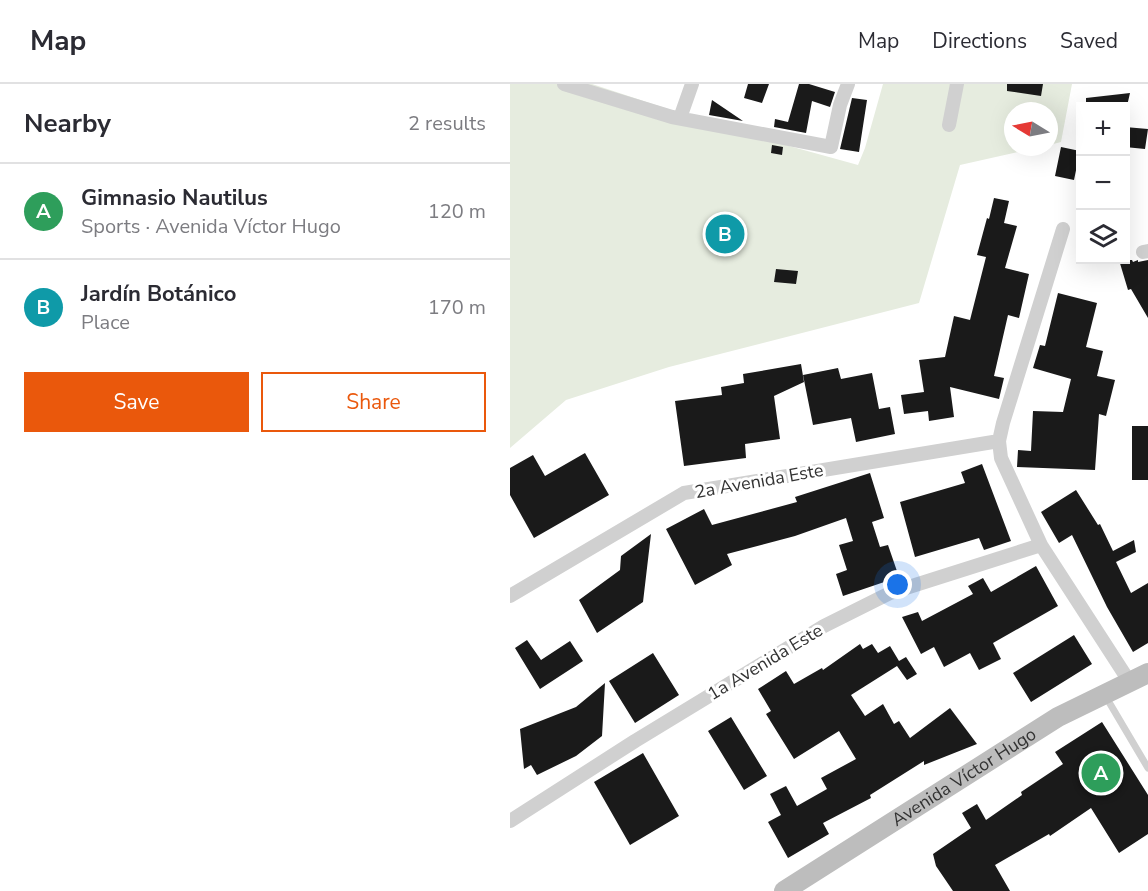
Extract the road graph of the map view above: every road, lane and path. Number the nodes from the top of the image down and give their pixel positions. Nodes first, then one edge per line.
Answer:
1 (564, 84) edge
2 (692, 84) edge
3 (957, 84) edge
4 (844, 85) edge
5 (680, 118) junction
6 (949, 125) dead end
7 (1063, 229) dead end
8 (999, 441) junction
9 (1041, 545) junction
10 (510, 596) edge
11 (1148, 673) edge
12 (1129, 681) junction
13 (1105, 695) junction
14 (1148, 768) edge
15 (510, 820) edge
16 (784, 891) edge

1 - 5 street
2 - 5 street
3 - 6 street
4 - 5 street
7 - 8 street
8 - 9 street
8 - 10 street, 2a Avenida Este
9 - 12 street
9 - 15 street, 1a Avenida Este
11 - 12 street, Avenida Víctor Hugo
12 - 13 street, Avenida Víctor Hugo
13 - 14 lane
13 - 16 street, Avenida Víctor Hugo

